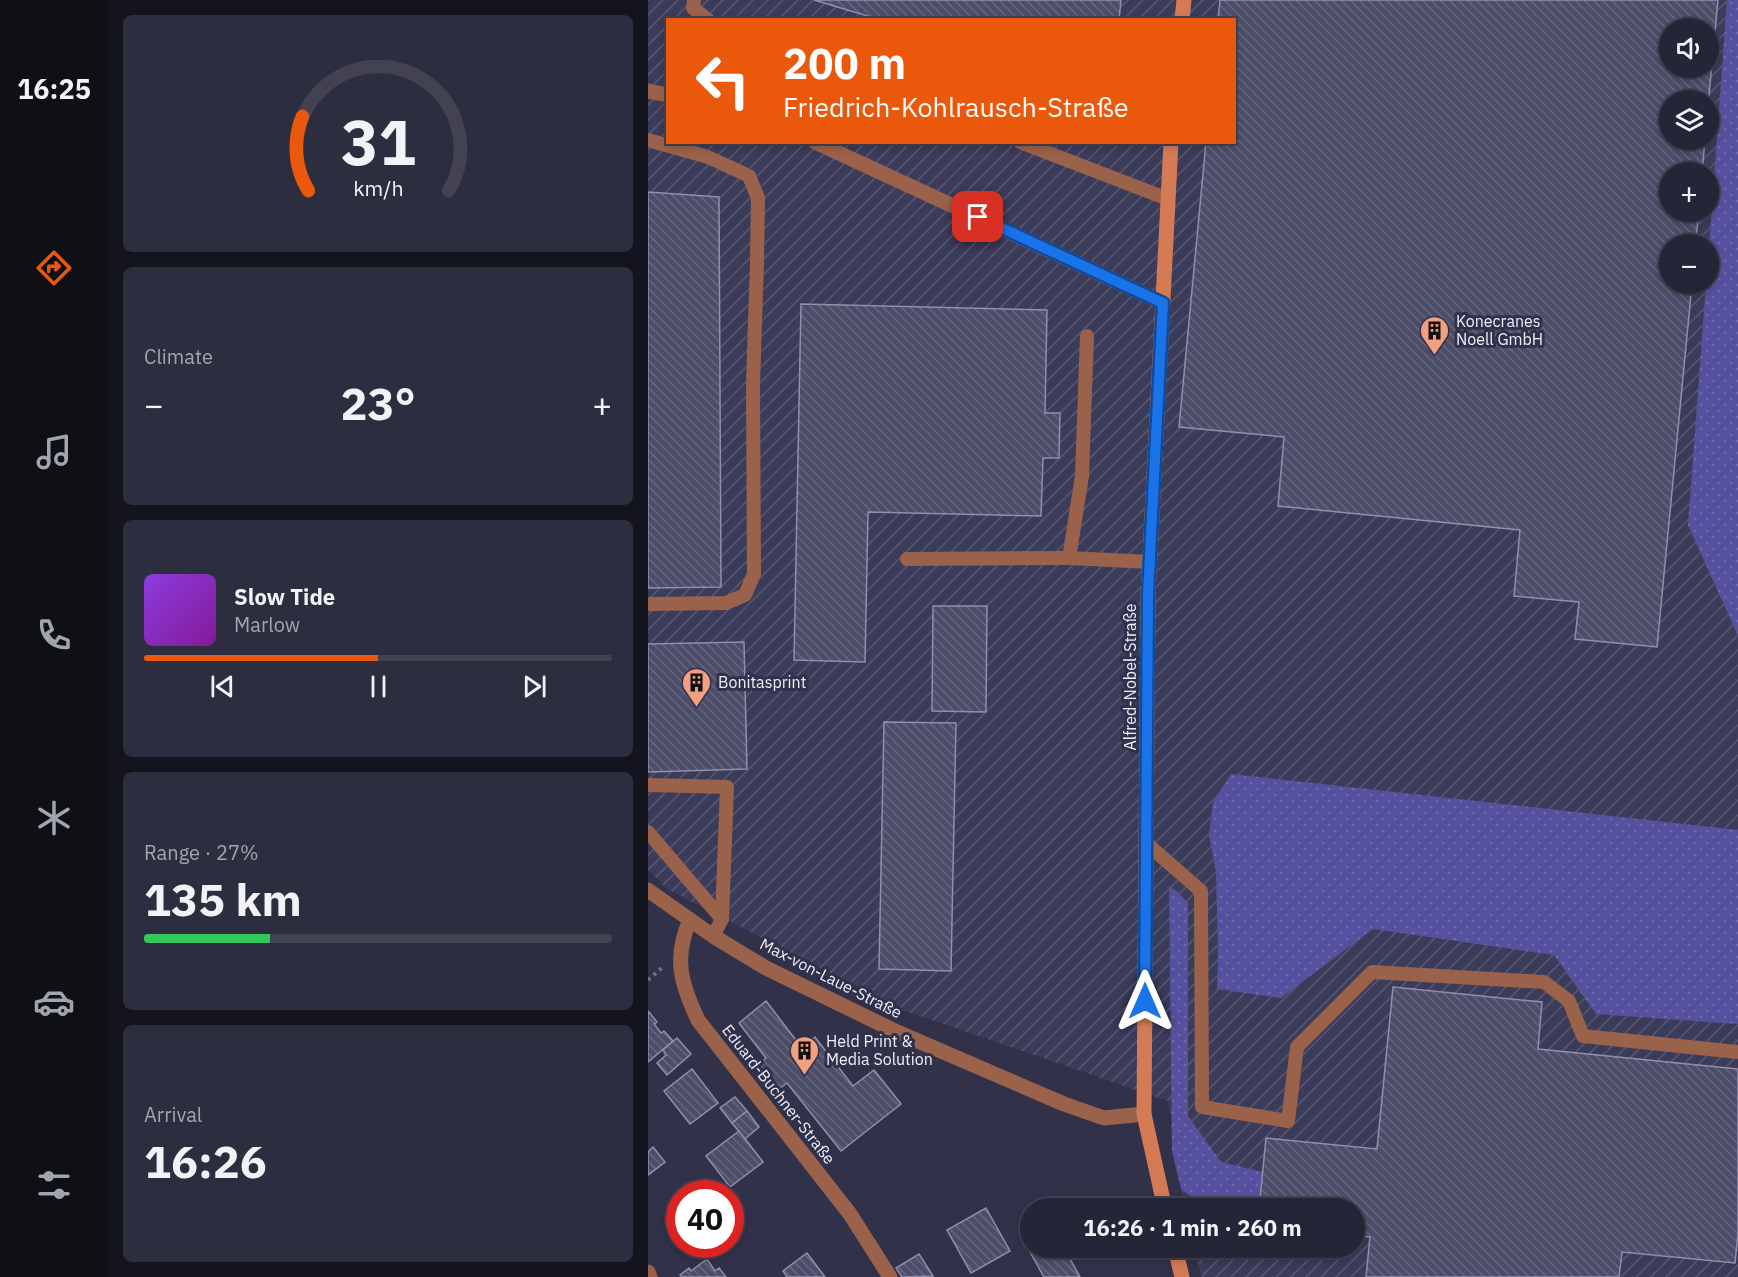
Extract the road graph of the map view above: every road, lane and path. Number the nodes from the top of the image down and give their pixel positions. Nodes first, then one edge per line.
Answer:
1 (694, 0) edge
2 (1184, 0) edge
3 (706, 18) edge
4 (1182, 18) edge
5 (648, 91) edge
6 (666, 95) edge
7 (648, 140) edge
8 (819, 144) edge
9 (1025, 144) edge
10 (1171, 144) edge
11 (1168, 199) junction
12 (1163, 303) junction
13 (1087, 336) dead end
14 (1070, 558) junction
15 (907, 559) dead end
16 (1150, 562) junction
17 (648, 604) edge
18 (648, 785) edge
19 (648, 832) edge
20 (1146, 843) junction
21 (648, 890) edge
22 (722, 919) junction
23 (690, 920) junction
24 (713, 936) junction
25 (1738, 1052) edge
26 (1144, 1114) junction
27 (1163, 1198) edge
28 (1177, 1258) edge
29 (648, 1272) edge
30 (650, 1277) edge
31 (890, 1277) edge
32 (1182, 1277) edge

1 - 3 lane
2 - 4 street
5 - 6 street
7 - 17 lane
8 - 12 street
9 - 11 lane
10 - 11 street, Alfred-Nobel-Straße
11 - 12 street, Alfred-Nobel-Straße
12 - 16 street, Alfred-Nobel-Straße
13 - 14 lane
14 - 15 lane
14 - 16 lane
16 - 20 street, Alfred-Nobel-Straße
18 - 22 lane
19 - 22 lane
20 - 25 lane
20 - 26 street, Alfred-Nobel-Straße
21 - 23 street, Max-von-Laue-Straße
22 - 24 lane
23 - 24 street, Max-von-Laue-Straße
23 - 31 street, Eduard-Buchner-Straße
24 - 26 street, Max-von-Laue-Straße
26 - 27 street, Alfred-Nobel-Straße
28 - 32 street
29 - 30 street

